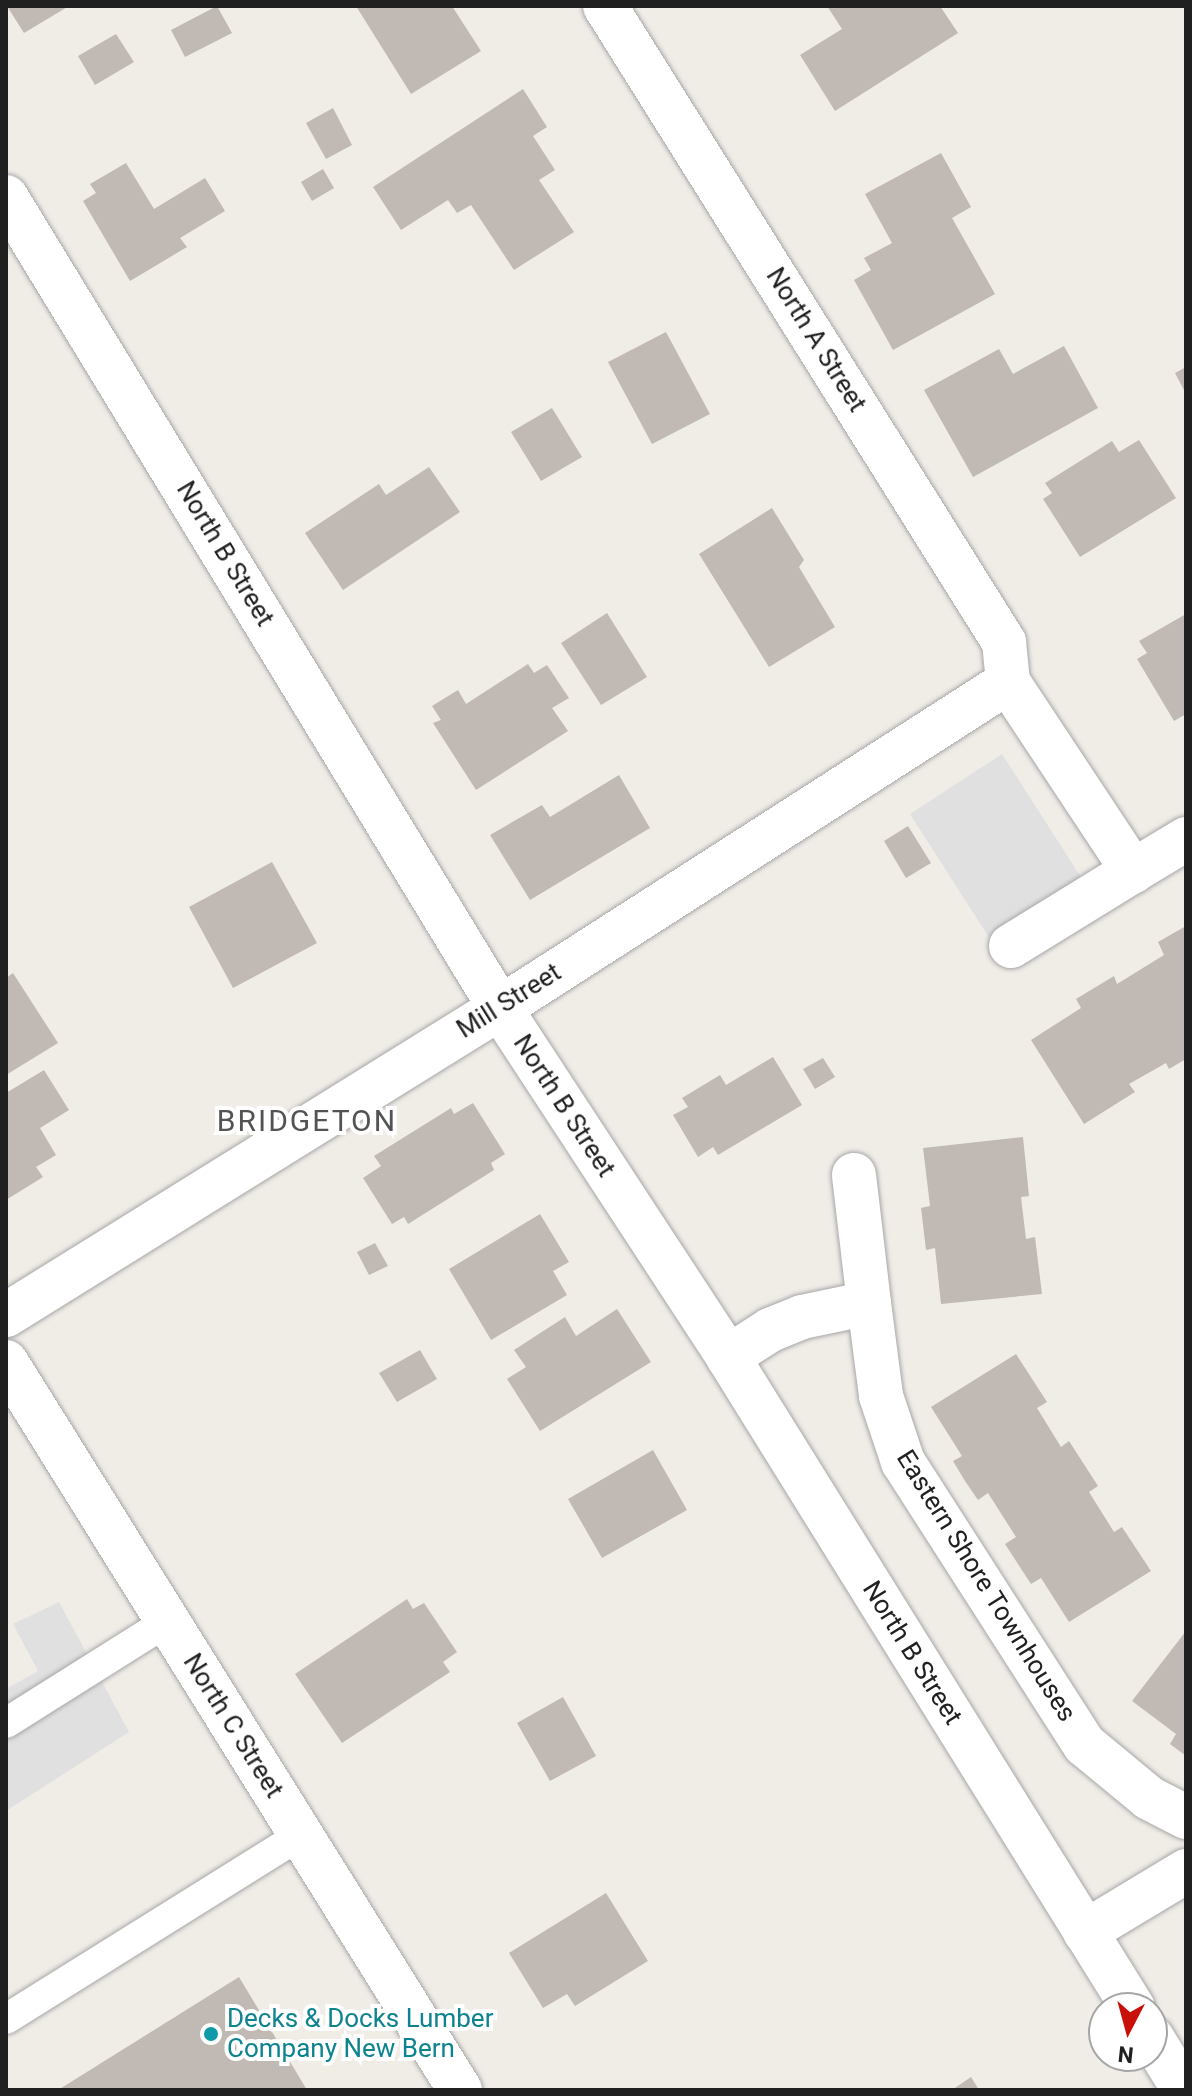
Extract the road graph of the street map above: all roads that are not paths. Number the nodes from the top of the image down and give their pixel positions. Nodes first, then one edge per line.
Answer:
1 (605, 6) edge
2 (6, 197) edge
3 (1008, 682) junction
4 (1186, 839) edge
5 (1133, 871) junction
6 (1011, 946) dead end
7 (500, 1008) junction
8 (854, 1175) dead end
9 (869, 1303) junction
10 (6, 1315) edge
11 (728, 1357) junction
12 (6, 1362) edge
13 (168, 1621) junction
14 (6, 1723) edge
15 (1186, 1817) edge
16 (301, 1835) junction
17 (1186, 1871) edge
18 (1085, 1932) junction
19 (1123, 1992) edge
20 (6, 2019) edge
21 (1168, 2064) edge
22 (460, 2090) edge
23 (1184, 2090) edge

1 - 3 street, North A Street
2 - 7 street, North B Street
3 - 5 street
3 - 7 street, Mill Street
4 - 5 street
5 - 6 street
7 - 10 street, Mill Street
7 - 11 street, North B Street
8 - 9 street, Eastern Shore Townhouses
9 - 11 street
9 - 15 street, Eastern Shore Townhouses
11 - 18 street, North B Street
12 - 13 street, North C Street
13 - 14 lane
13 - 16 street, North C Street
16 - 20 lane
16 - 22 street, North C Street
17 - 18 street
18 - 19 street, North B Street
21 - 23 street

